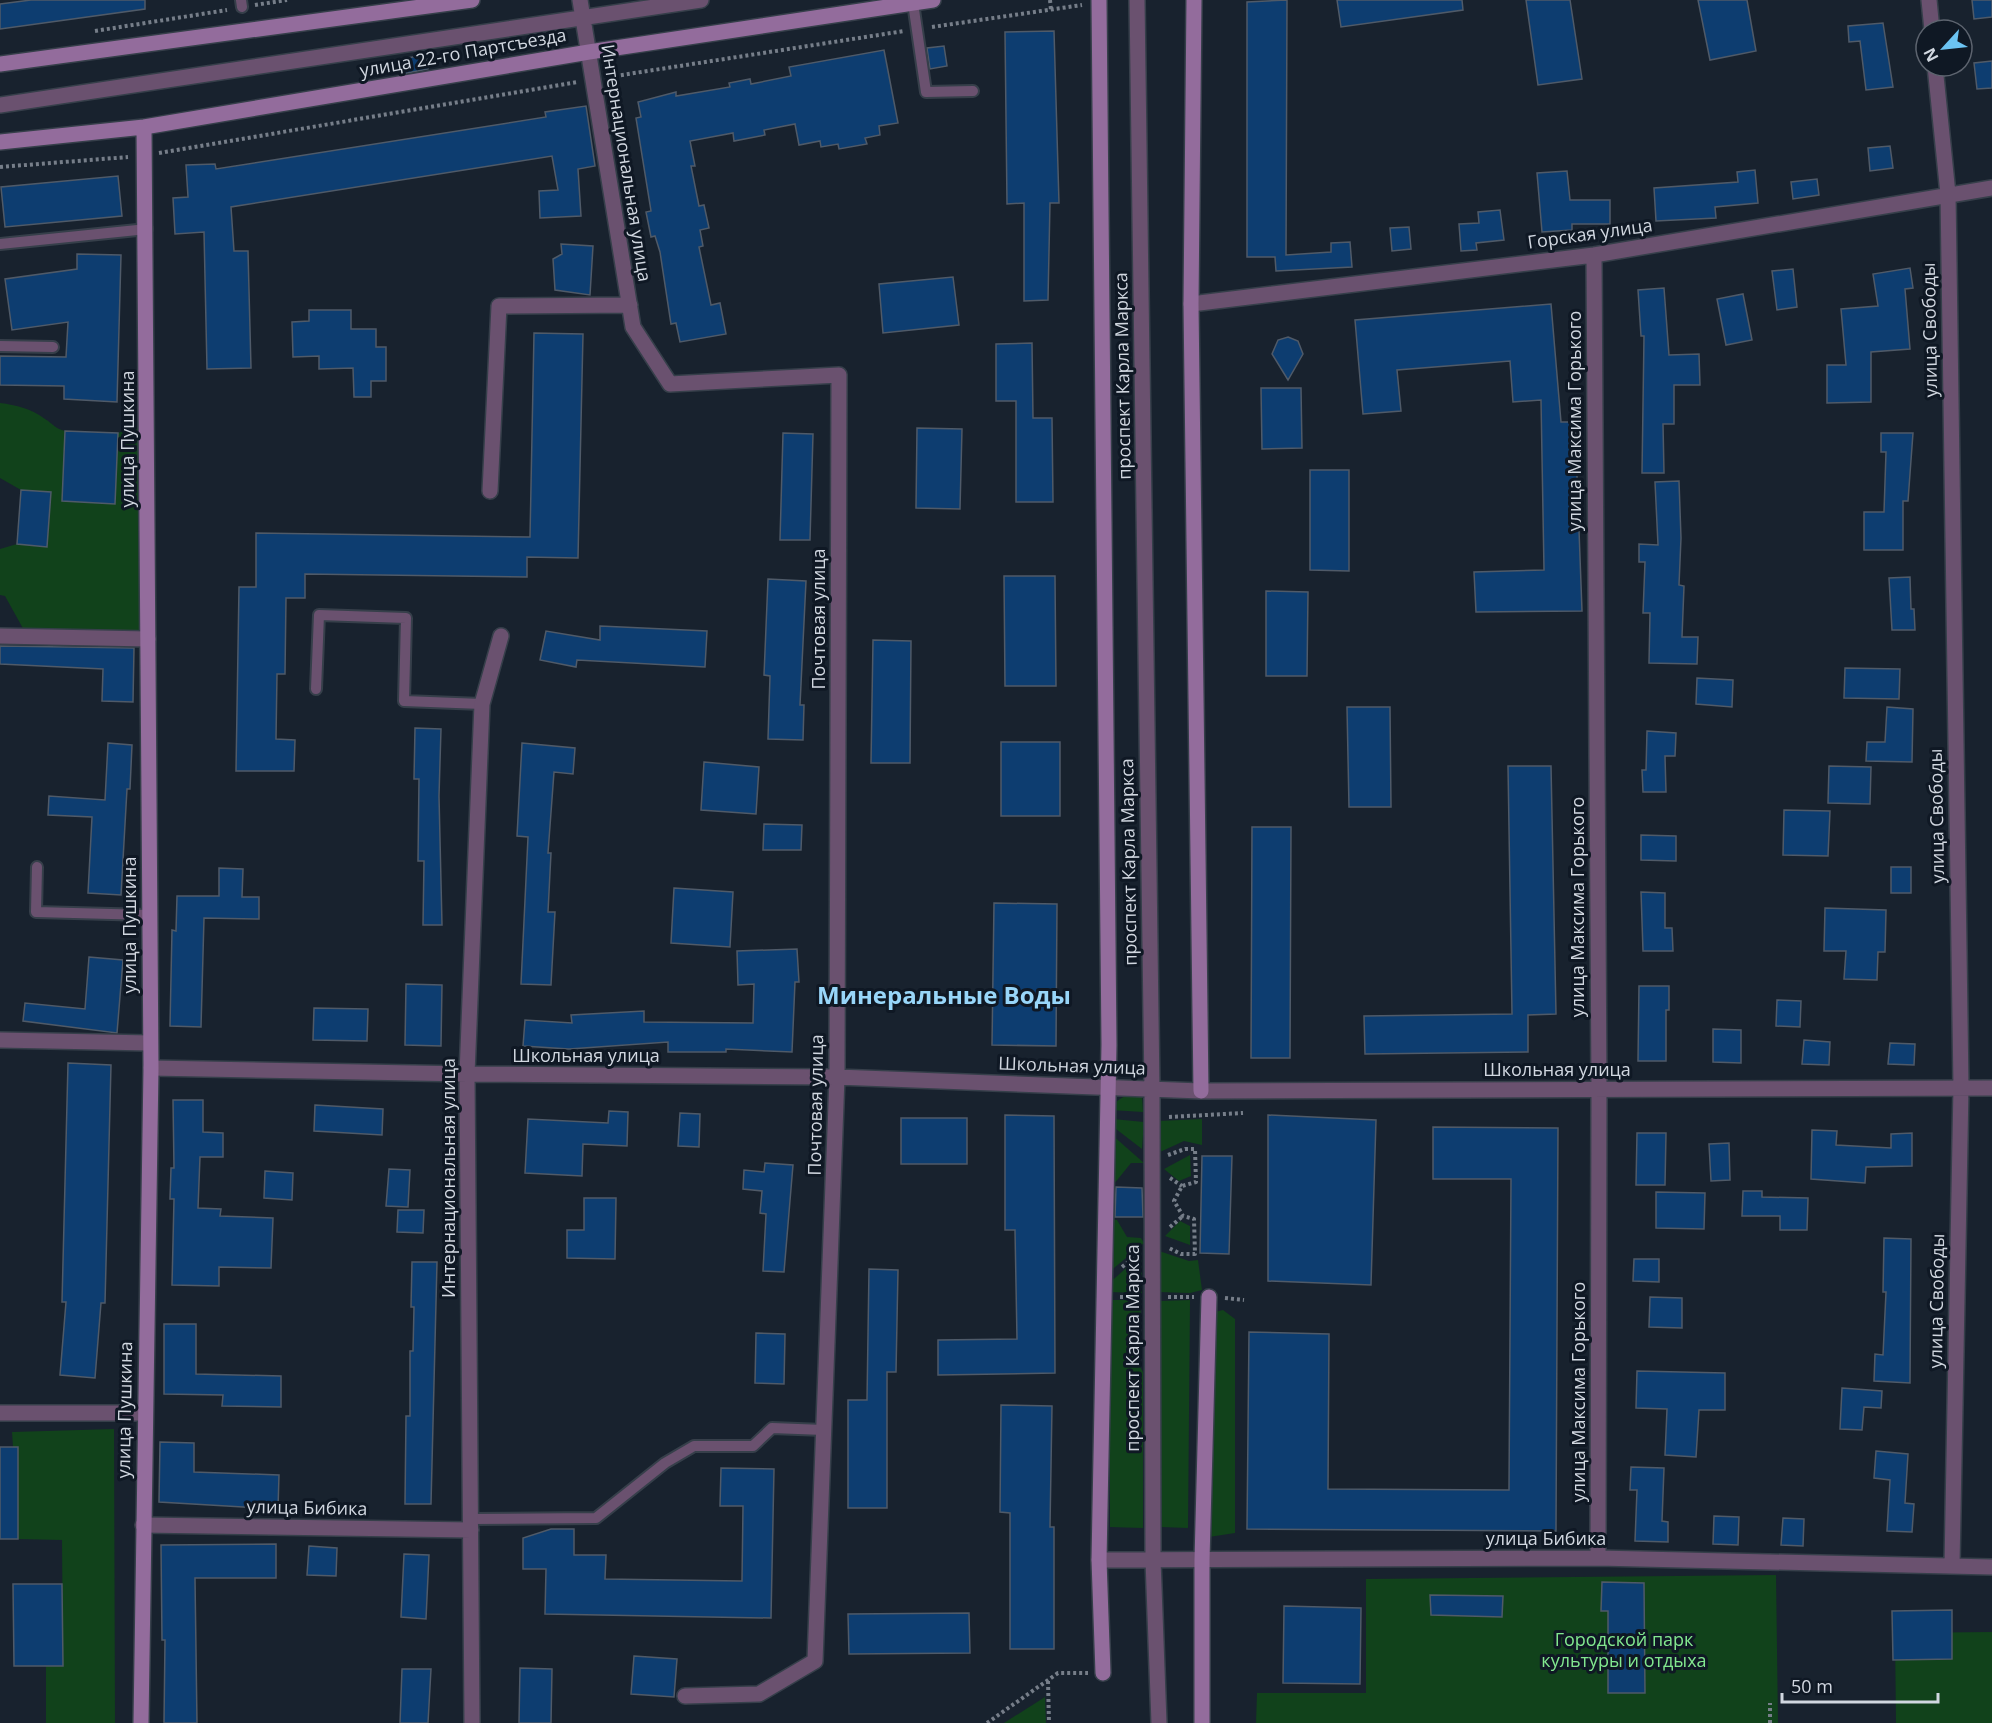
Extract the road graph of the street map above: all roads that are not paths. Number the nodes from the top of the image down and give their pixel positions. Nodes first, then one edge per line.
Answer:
1 (472, 0) edge
2 (580, 0) edge
3 (701, 0) edge
4 (933, 0) edge
5 (1137, 0) edge
6 (1194, 0) edge
7 (1929, 0) edge
8 (1099, 2) edge
9 (913, 3) junction
10 (583, 18) junction
11 (1931, 18) edge
12 (589, 52) junction
13 (0, 64) edge
14 (1936, 78) edge
15 (973, 91) dead end
16 (0, 105) edge
17 (144, 127) junction
18 (0, 142) edge
19 (1992, 188) edge
20 (1948, 194) junction
21 (147, 229) junction
22 (0, 244) edge
23 (1594, 255) junction
24 (1191, 304) junction
25 (630, 305) junction
26 (0, 346) edge
27 (53, 347) dead end
28 (490, 491) dead end
29 (0, 636) edge
30 (501, 636) dead end
31 (148, 639) junction
32 (316, 689) dead end
33 (482, 704) junction
34 (37, 867) dead end
35 (149, 915) junction
36 (0, 1040) edge
37 (150, 1043) junction
38 (151, 1068) junction
39 (467, 1074) junction
40 (837, 1077) junction
41 (1108, 1087) junction
42 (1961, 1087) junction
43 (1992, 1088) edge
44 (1152, 1089) junction
45 (1599, 1089) junction
46 (1201, 1091) junction
47 (1209, 1297) road end
48 (0, 1413) edge
49 (144, 1413) junction
50 (824, 1430) junction
51 (143, 1525) junction
52 (471, 1525) junction
53 (1598, 1558) junction
54 (1100, 1560) junction
55 (1153, 1560) junction
56 (1202, 1560) junction
57 (1952, 1565) junction
58 (1992, 1567) edge
59 (1102, 1673) road end
60 (685, 1696) dead end
61 (141, 1723) edge
62 (472, 1723) edge
63 (1159, 1723) edge
64 (1202, 1723) edge

1 - 13 street
2 - 10 street, Интернациональная улица
3 - 10 street
4 - 9 street, улица 22-го Партсъезда
5 - 44 street, проспект Карла Маркса
6 - 24 street
7 - 11 street
8 - 41 street, проспект Карла Маркса
9 - 12 street, улица 22-го Партсъезда
9 - 15 lane
10 - 12 street, Интернациональная улица
10 - 16 street
12 - 17 street, улица 22-го Партсъезда
12 - 25 street, Интернациональная улица
14 - 20 street, улица Свободы
17 - 18 street, улица 22-го Партсъезда
17 - 21 street, улица Пушкина
19 - 20 street, Горская улица
20 - 23 street, Горская улица
20 - 42 street, улица Свободы
21 - 22 lane
21 - 31 street, улица Пушкина
23 - 24 street, Горская улица
23 - 45 street, улица Максима Горького
24 - 46 street
25 - 28 street, Интернациональная улица
25 - 40 street, Почтовая улица
26 - 27 lane
29 - 31 street
30 - 33 street, Интернациональная улица
31 - 35 street, улица Пушкина
32 - 33 lane
33 - 39 street, Интернациональная улица
34 - 35 lane
35 - 37 street, улица Пушкина
36 - 37 street
37 - 38 street, улица Пушкина
38 - 39 street, Школьная улица
38 - 49 street, улица Пушкина
39 - 40 street, Школьная улица
39 - 52 street, Интернациональная улица
40 - 41 street, Школьная улица
40 - 50 street, Почтовая улица
41 - 44 street, Школьная улица
41 - 54 street, проспект Карла Маркса
42 - 43 street, Школьная улица
42 - 45 street, Школьная улица
42 - 57 street, улица Свободы
44 - 46 street, Школьная улица
44 - 55 street, проспект Карла Маркса
45 - 46 street, Школьная улица
45 - 53 street, улица Максима Горького
47 - 56 street
48 - 49 street
49 - 51 street, улица Пушкина
50 - 52 lane
50 - 60 street, Почтовая улица
51 - 52 street, улица Бибика
51 - 61 street, улица Пушкина
52 - 62 street, Интернациональная улица
53 - 56 street, улица Бибика
53 - 57 street, улица Бибика
54 - 55 street, улица Бибика
54 - 59 street, проспект Карла Маркса
55 - 56 street, улица Бибика
55 - 63 street, проспект Карла Маркса
56 - 64 street
57 - 58 street, улица Бибика

